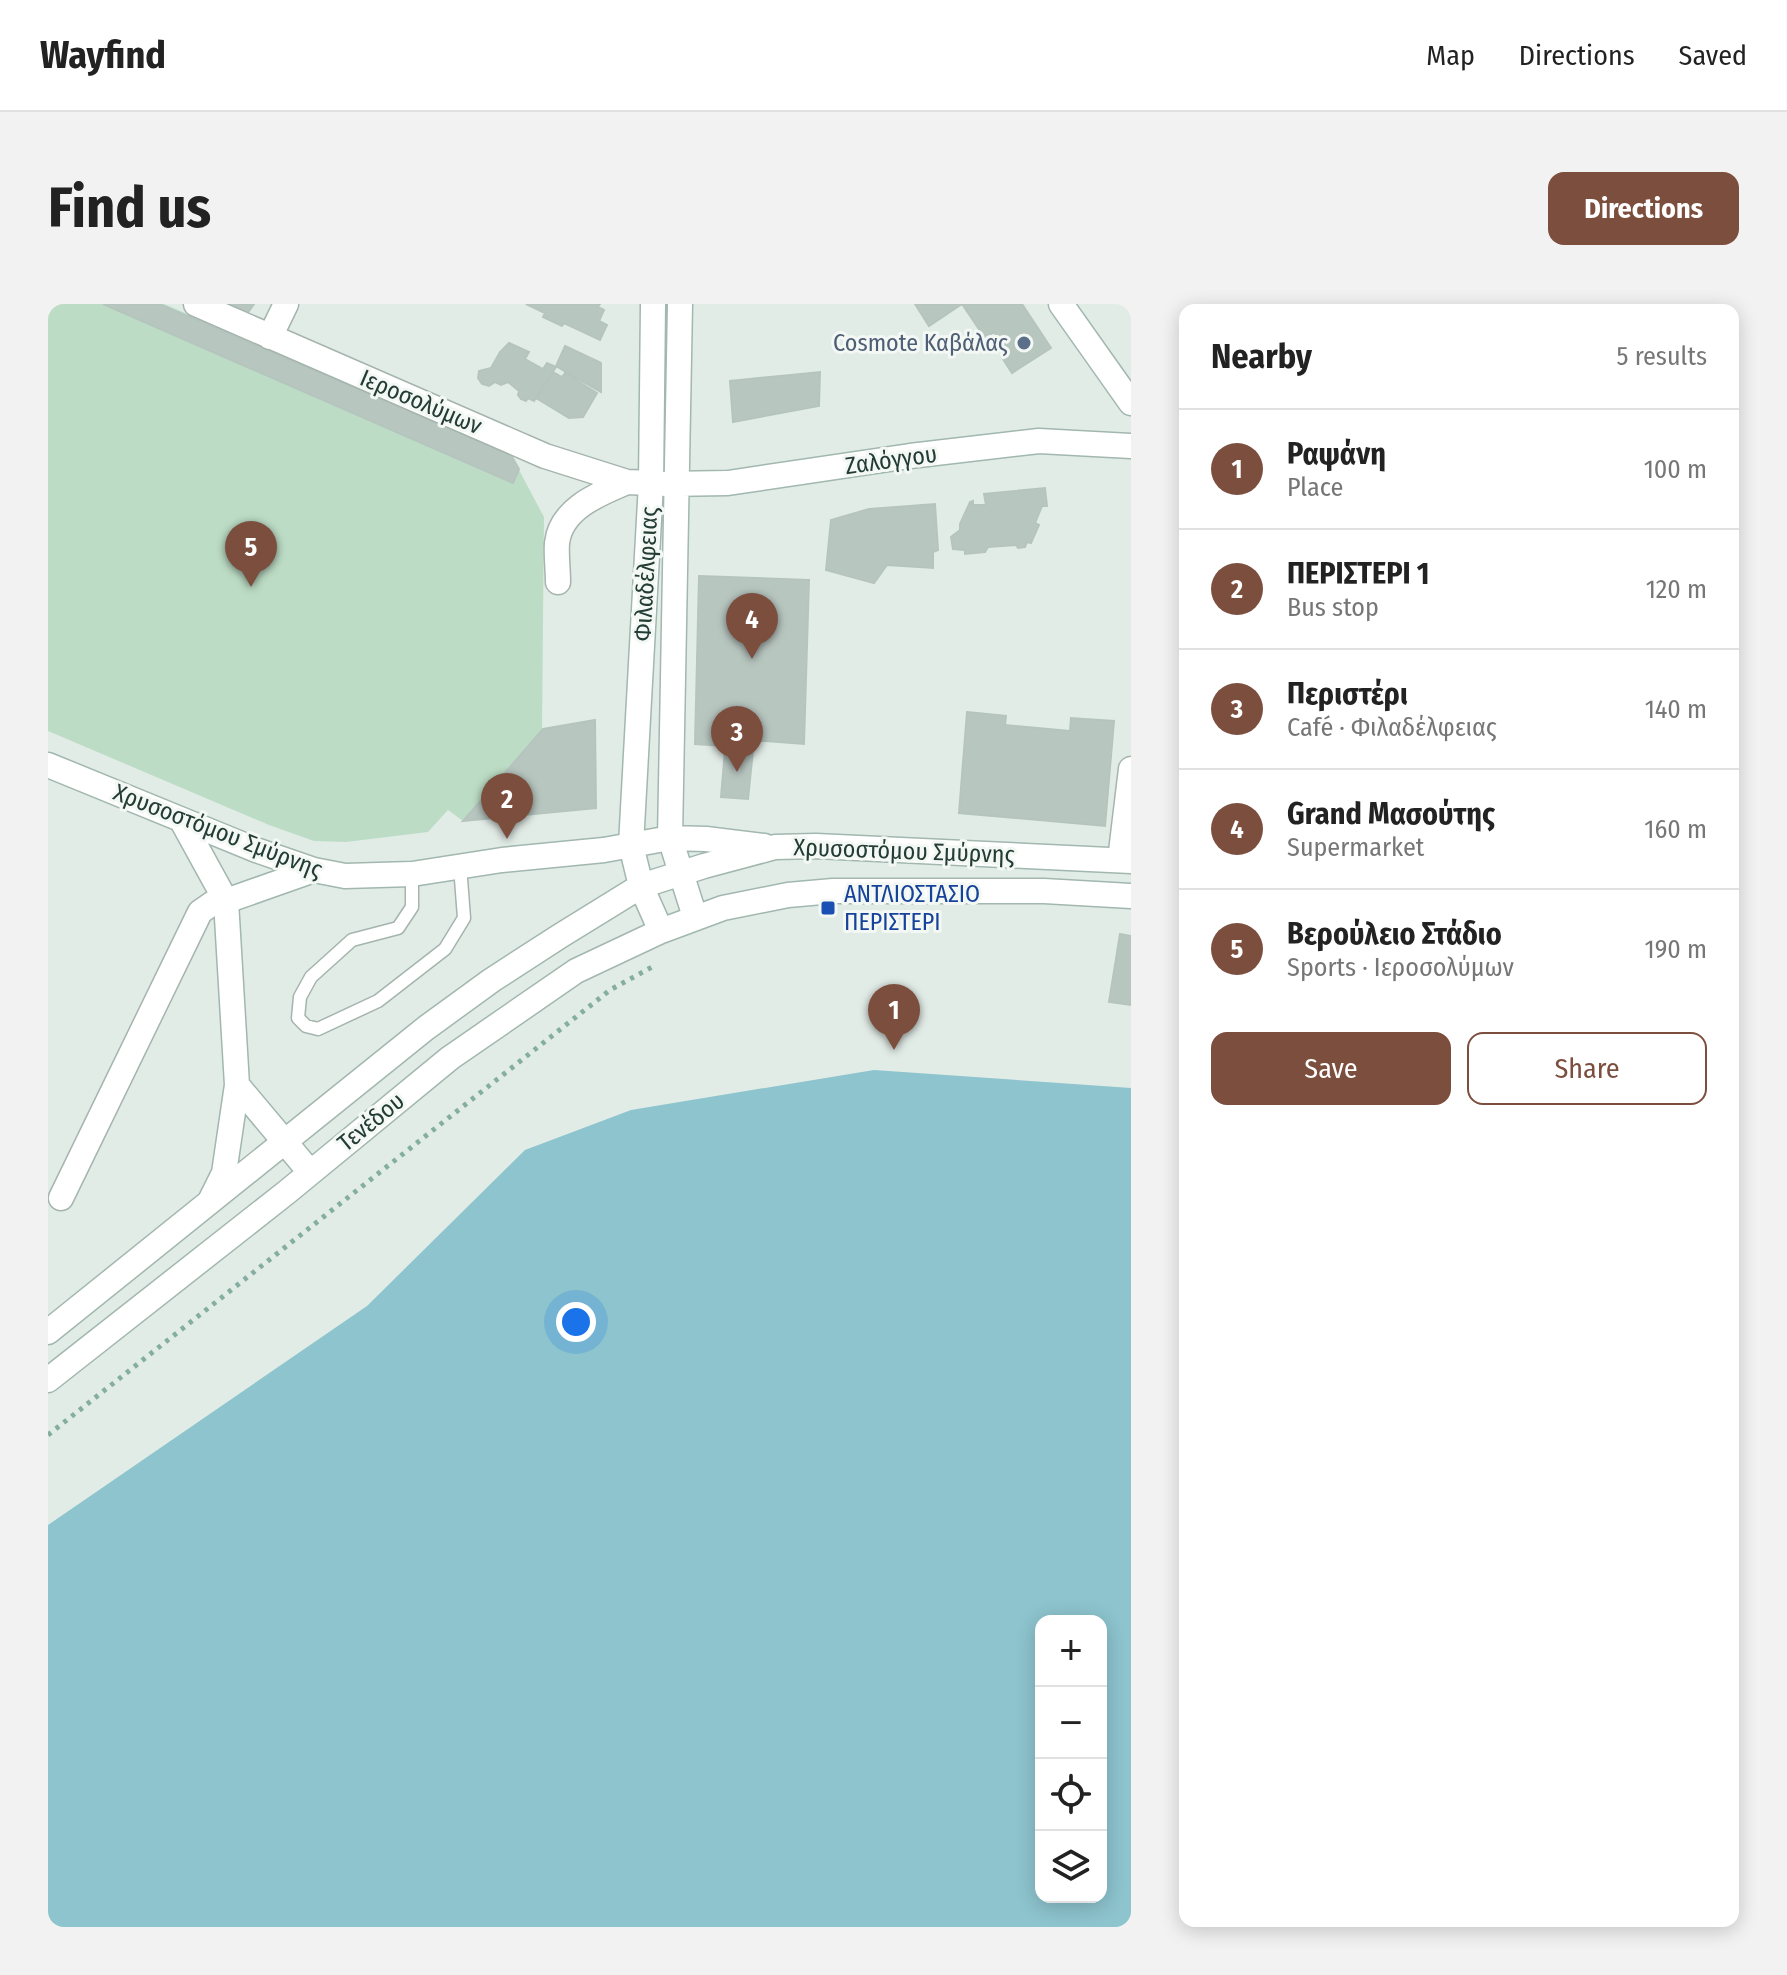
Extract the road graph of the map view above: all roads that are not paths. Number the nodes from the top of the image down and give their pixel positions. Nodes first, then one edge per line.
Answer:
1 (196, 304) edge
2 (286, 304) edge
3 (653, 304) edge
4 (680, 304) edge
5 (1061, 304) edge
6 (270, 337) junction
7 (1131, 403) edge
8 (1131, 446) edge
9 (639, 482) junction
10 (678, 485) junction
11 (558, 582) dead end
12 (48, 765) edge
13 (1131, 769) edge
14 (182, 821) junction
15 (670, 838) junction
16 (631, 845) junction
17 (775, 847) junction
18 (1126, 860) edge
19 (460, 866) junction
20 (314, 870) junction
21 (680, 873) junction
22 (412, 874) junction
23 (641, 886) junction
24 (1131, 896) edge
25 (226, 901) junction
26 (723, 908) joint
27 (695, 917) junction
28 (661, 931) junction
29 (237, 1085) junction
30 (285, 1142) junction
31 (310, 1172) junction
32 (61, 1198) dead end
33 (208, 1205) junction
34 (48, 1332) edge
35 (48, 1380) edge

1 - 6 street, Ιεροσολύμων
2 - 6 street
3 - 9 street, Φιλαδέλφειας
4 - 10 street, Φιλαδέλφειας
5 - 7 street
6 - 9 street, Ιεροσολύμων
8 - 10 street, Ζαλόγγου
9 - 10 street, Ζαλόγγου
9 - 11 street
9 - 16 street, Φιλαδέλφειας
10 - 15 street, Φιλαδέλφειας
12 - 14 street, Χρυσοστόμου Σμύρνης
13 - 18 street
14 - 20 street, Χρυσοστόμου Σμύρνης
14 - 25 street
15 - 16 street, Χρυσοστόμου Σμύρνης
15 - 17 street, Χρυσοστόμου Σμύρνης
15 - 21 street, Φιλαδέλφειας
16 - 19 street, Χρυσοστόμου Σμύρνης
16 - 23 street, Φιλαδέλφειας
17 - 18 street, Χρυσοστόμου Σμύρνης
17 - 21 street, Χρυσοστόμου Σμύρνης
19 - 22 street, Χρυσοστόμου Σμύρνης
19 - 22 lane
20 - 22 street, Χρυσοστόμου Σμύρνης
20 - 25 street
21 - 23 street, Τενέδου
21 - 27 street, Φιλαδέλφειας
23 - 28 street, Φιλαδέλφειας
23 - 30 street, Τενέδου
24 - 26 street, Χρυσοστόμου Σμύρνης
25 - 29 street
25 - 32 street
26 - 27 street, Τενέδου
27 - 28 street, Τενέδου
28 - 31 street, Τενέδου
29 - 30 street
29 - 33 street
30 - 31 street
30 - 33 street, Τενέδου
31 - 35 street, Τενέδου
33 - 34 street, Τενέδου

